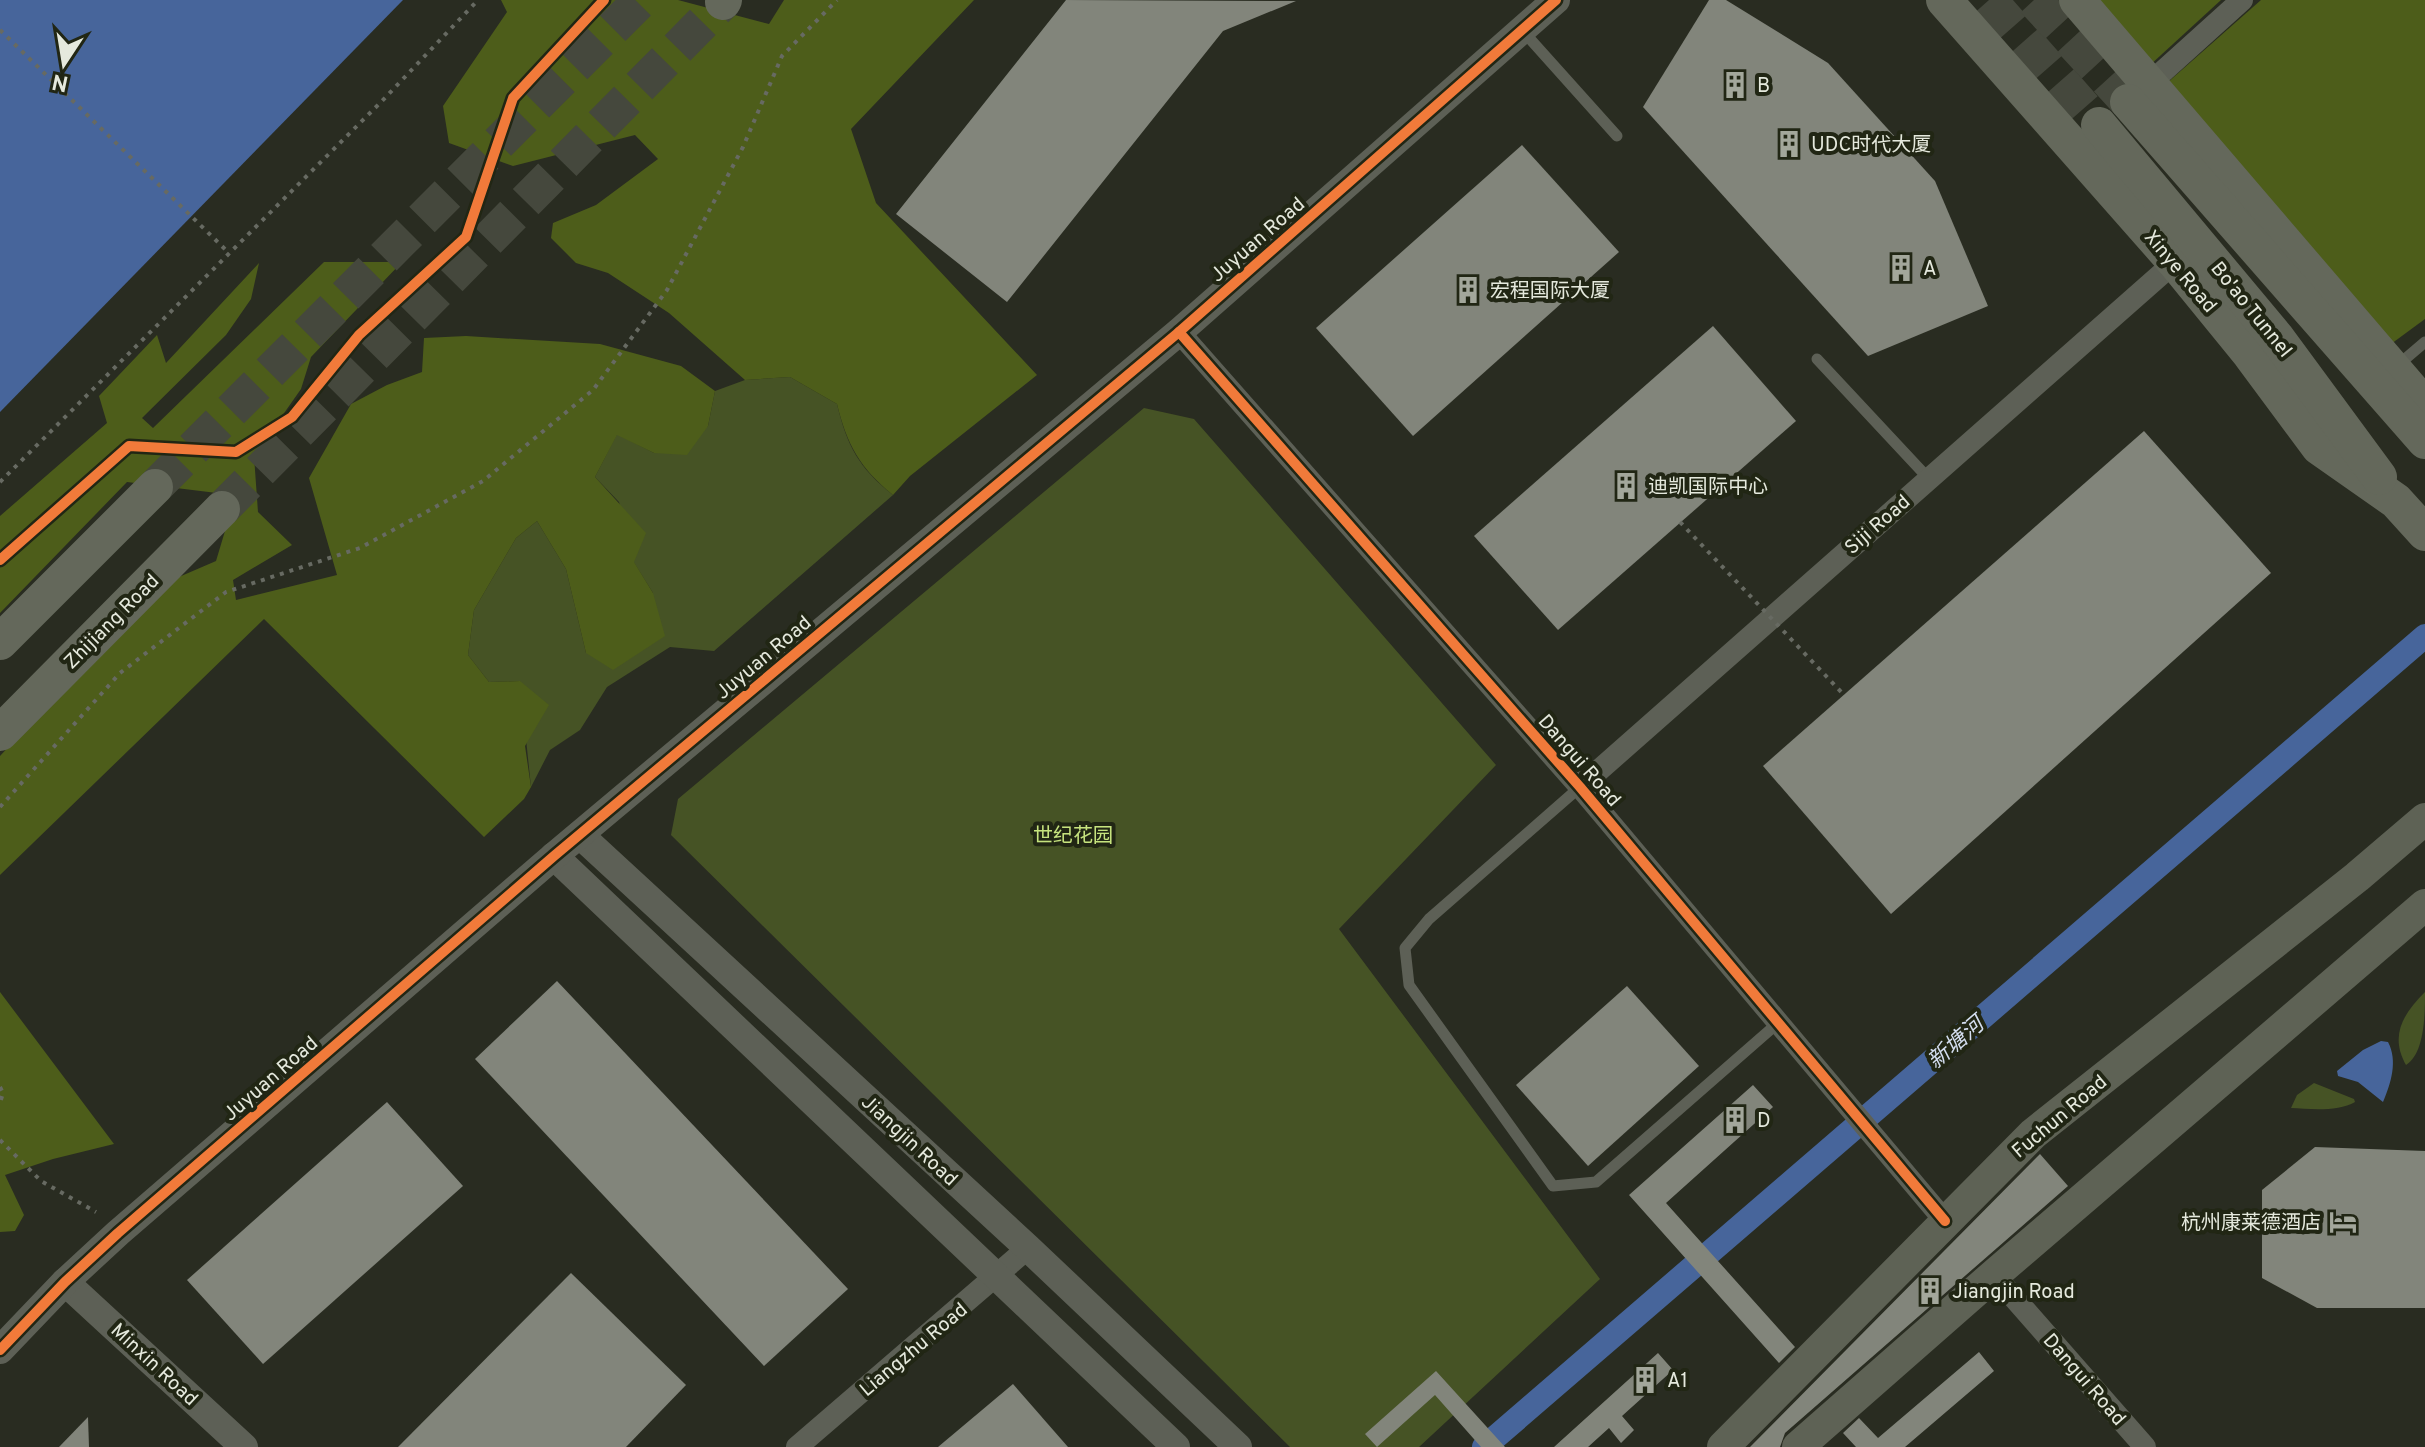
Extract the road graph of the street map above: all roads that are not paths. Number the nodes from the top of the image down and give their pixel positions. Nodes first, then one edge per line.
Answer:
1 (1556, 0) edge
2 (1944, 0) edge
3 (2077, 0) edge
4 (2242, 0) edge
5 (1521, 29) junction
6 (2139, 93) junction
7 (2099, 125) tunnel mouth
8 (1617, 136) dead end
9 (2175, 262) junction
10 (1179, 332) junction
11 (2425, 342) edge
12 (1817, 359) dead end
13 (2394, 368) junction
14 (2425, 406) edge
15 (2425, 441) edge
16 (1929, 479) junction
17 (155, 487) tunnel mouth
18 (2396, 501) junction
19 (222, 509) tunnel mouth
20 (2425, 533) edge
21 (0, 642) edge
22 (0, 733) edge
23 (1580, 787) junction
24 (2425, 819) edge
25 (580, 835) junction
26 (554, 856) junction
27 (2425, 905) edge
28 (1778, 1023) junction
29 (1945, 1221) junction
30 (1028, 1248) junction
31 (1994, 1275) junction
32 (997, 1278) junction
33 (65, 1282) junction
34 (0, 1350) edge
35 (244, 1447) edge
36 (797, 1447) edge
37 (1176, 1447) edge
38 (1238, 1447) edge
39 (1723, 1447) edge
40 (1798, 1447) edge
41 (2145, 1447) edge

1 - 5 street, Juyuan Road
2 - 9 main road, Xinye Road
3 - 6 main road
4 - 6 street
5 - 8 lane
5 - 10 street, Juyuan Road
6 - 13 main road
6 - 15 main road, Bo'ao Tunnel
7 - 18 main road, Bo'ao Tunnel
9 - 16 street, Siji Road
9 - 18 main road, Xinye Road
10 - 23 street, Dangui Road
10 - 25 street, Juyuan Road
11 - 13 lane
12 - 16 lane
13 - 14 main road
16 - 23 street, Siji Road
17 - 21 main road
18 - 20 main road, Xinye Road
19 - 22 main road, Zhijiang Road
23 - 28 street, Dangui Road
23 - 28 lane
24 - 29 main road, Fuchun Road
25 - 26 street, Juyuan Road
25 - 30 street, Jiangjin Road
26 - 32 street, Jiangjin Road
26 - 33 street, Juyuan Road
27 - 31 main road
28 - 29 street, Dangui Road
29 - 39 main road, Fuchun Road
30 - 32 street, Liangzhu Road
30 - 38 street, Jiangjin Road
31 - 40 main road
31 - 41 street, Dangui Road
32 - 36 street, Liangzhu Road
32 - 37 street, Jiangjin Road
33 - 34 street, Juyuan Road
33 - 35 street, Minxin Road

